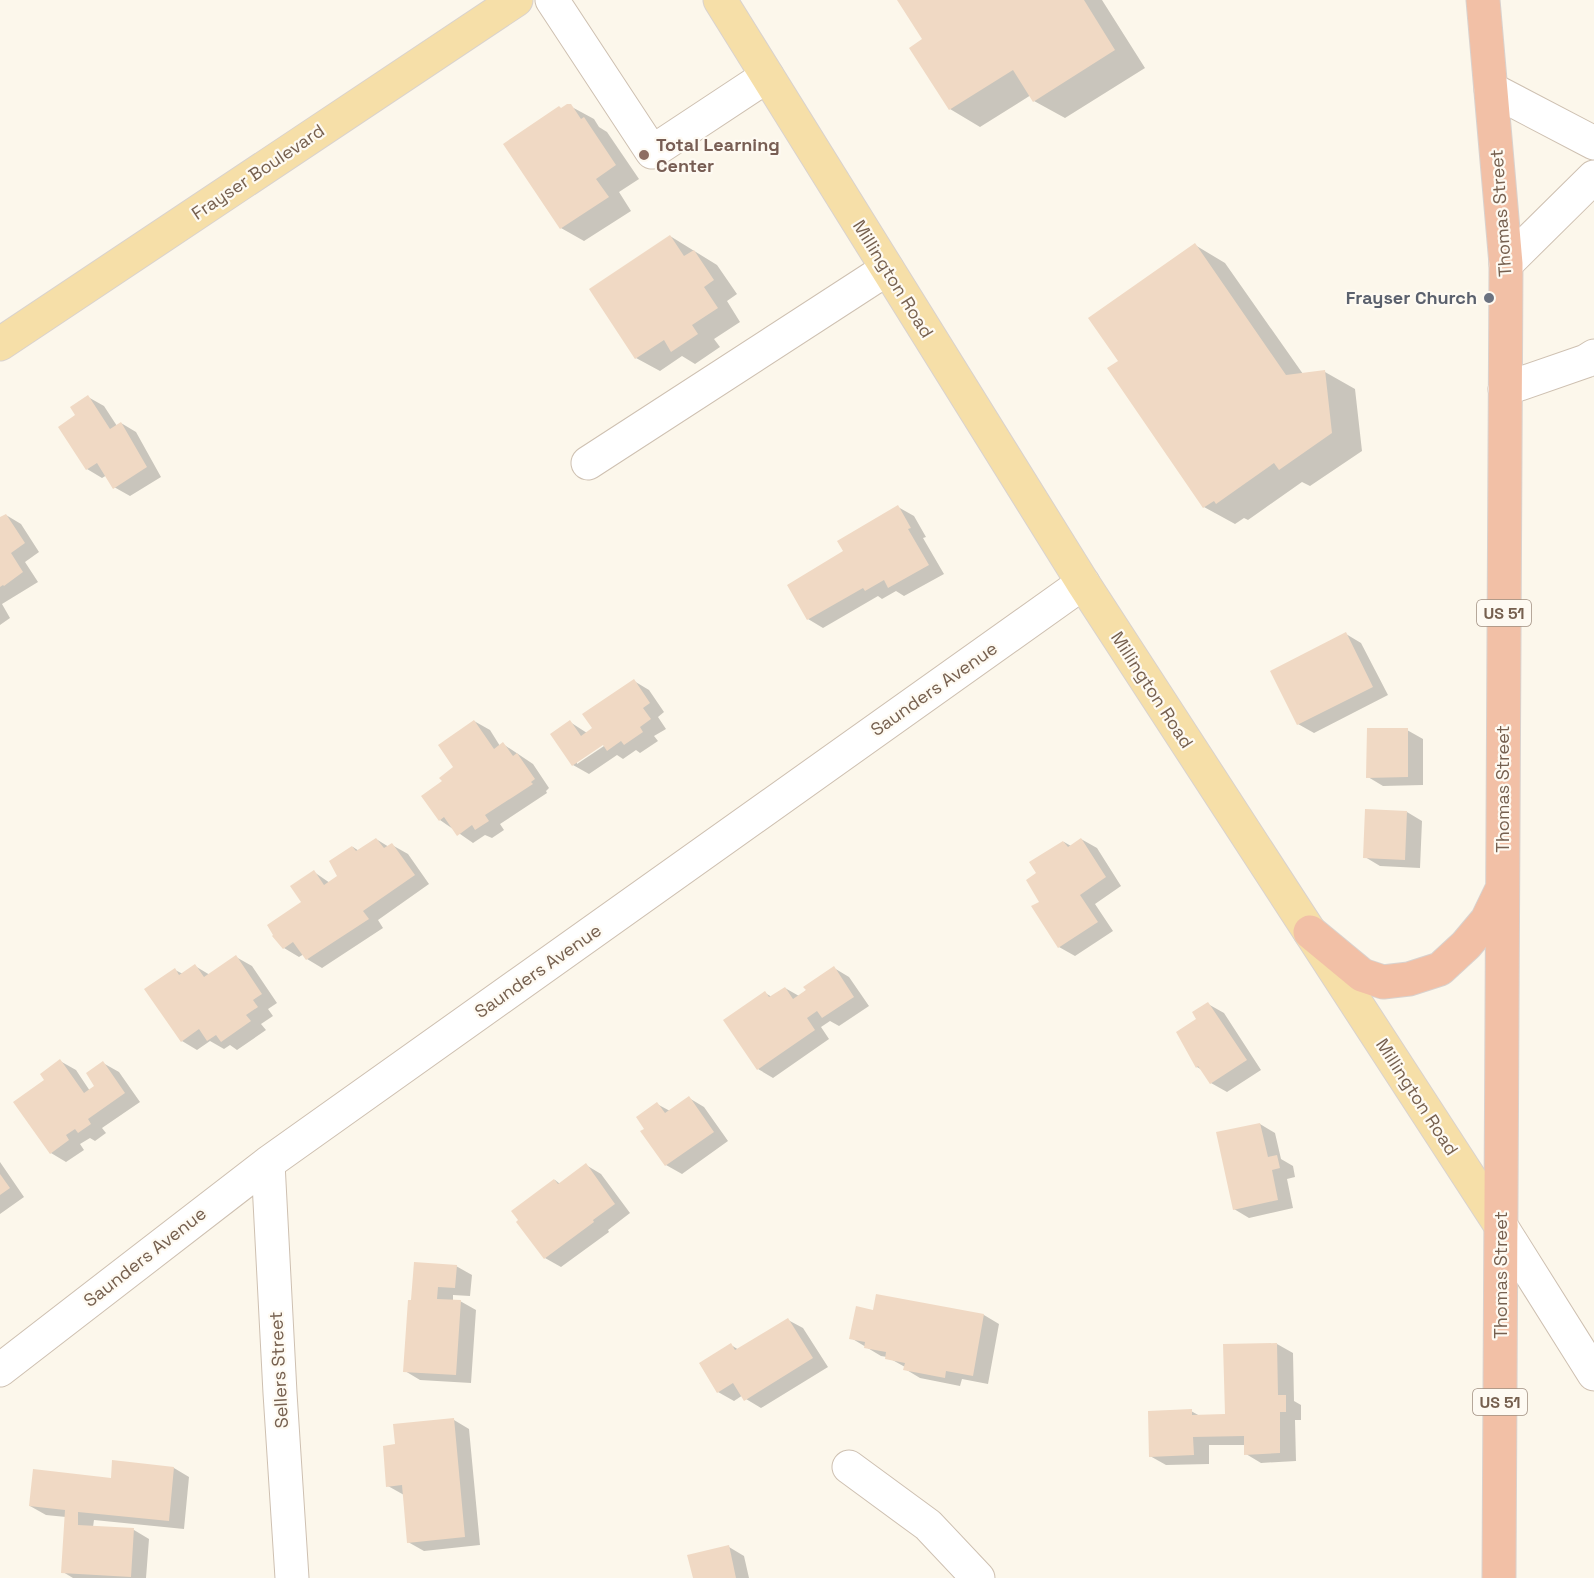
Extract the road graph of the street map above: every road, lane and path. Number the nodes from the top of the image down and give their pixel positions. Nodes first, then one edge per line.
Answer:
1 (516, 0) edge
2 (552, 0) edge
3 (720, 0) edge
4 (1484, 0) edge
5 (767, 76) junction
6 (1491, 89) junction
7 (1594, 143) edge
8 (1594, 177) edge
9 (1506, 264) junction
10 (887, 268) junction
11 (0, 344) edge
12 (1594, 356) edge
13 (1505, 389) junction
14 (588, 463) dead end
15 (1083, 583) junction
16 (1503, 886) junction
17 (1310, 932) junction
18 (268, 1163) junction
19 (1501, 1226) junction
20 (0, 1370) edge
21 (1594, 1374) edge
22 (849, 1467) dead end
23 (292, 1578) edge
24 (978, 1578) edge
25 (1499, 1578) edge

1 - 11 main road, Frayser Boulevard
2 - 5 street
3 - 5 main road, Millington Road
4 - 6 highway, Thomas Street / US 51
5 - 10 main road, Millington Road
6 - 7 street
6 - 9 highway, Thomas Street / US 51
8 - 9 street
9 - 13 highway, Thomas Street / US 51
10 - 14 street
10 - 15 main road, Millington Road
12 - 13 street
13 - 16 highway, Thomas Street / US 51
15 - 17 main road, Millington Road
15 - 18 street, Saunders Avenue
16 - 17 highway
16 - 19 highway, Thomas Street / US 51
17 - 19 main road, Millington Road
18 - 20 street, Saunders Avenue
18 - 23 street, Sellers Street
19 - 21 street, Millington Road
19 - 25 highway, Thomas Street / US 51
22 - 24 street

